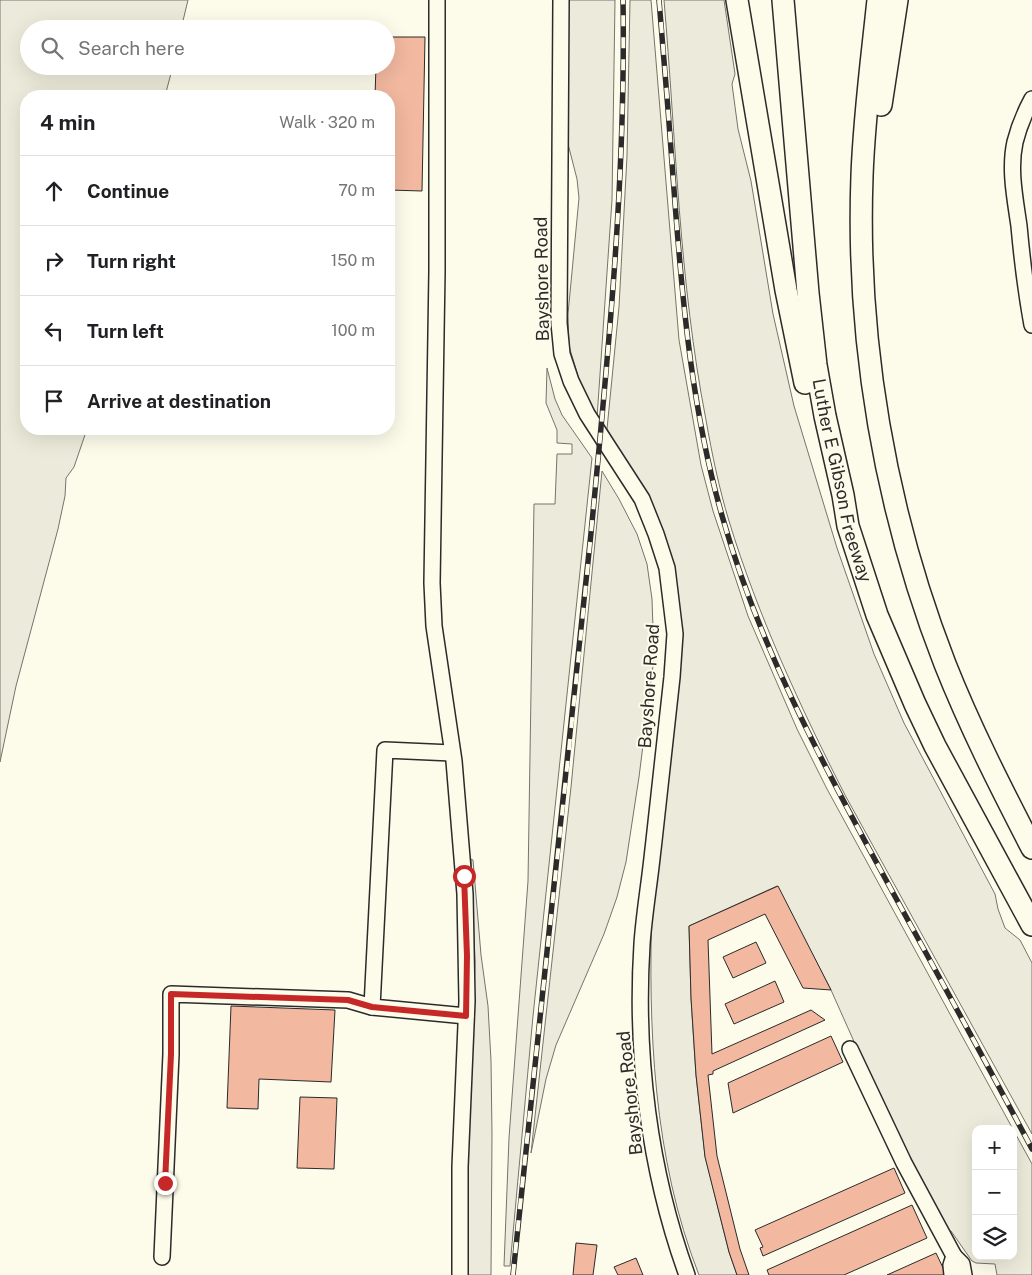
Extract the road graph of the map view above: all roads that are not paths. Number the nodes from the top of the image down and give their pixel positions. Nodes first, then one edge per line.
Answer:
1 (437, 0) edge
2 (561, 0) edge
3 (737, 0) edge
4 (783, 0) edge
5 (878, 0) edge
6 (897, 0) edge
7 (1032, 98) edge
8 (862, 254) junction
9 (1032, 325) edge
10 (848, 526) junction
11 (452, 753) junction
12 (1032, 848) edge
13 (1032, 925) edge
14 (372, 1007) junction
15 (466, 1016) junction
16 (850, 1050) dead end
17 (954, 1256) junction
18 (162, 1257) dead end
19 (460, 1275) edge
20 (687, 1275) edge
21 (952, 1275) edge
22 (964, 1275) edge

1 - 11 street
2 - 20 street, Bayshore Road
3 - 10 highway
4 - 10 highway, Luther E Gibson Freeway
5 - 8 highway
6 - 8 highway
7 - 9 street
8 - 12 highway
10 - 13 highway, Luther E Gibson Freeway
11 - 14 street
11 - 15 street
14 - 15 street
14 - 18 street
15 - 19 street
16 - 17 street
17 - 21 street
17 - 22 street

